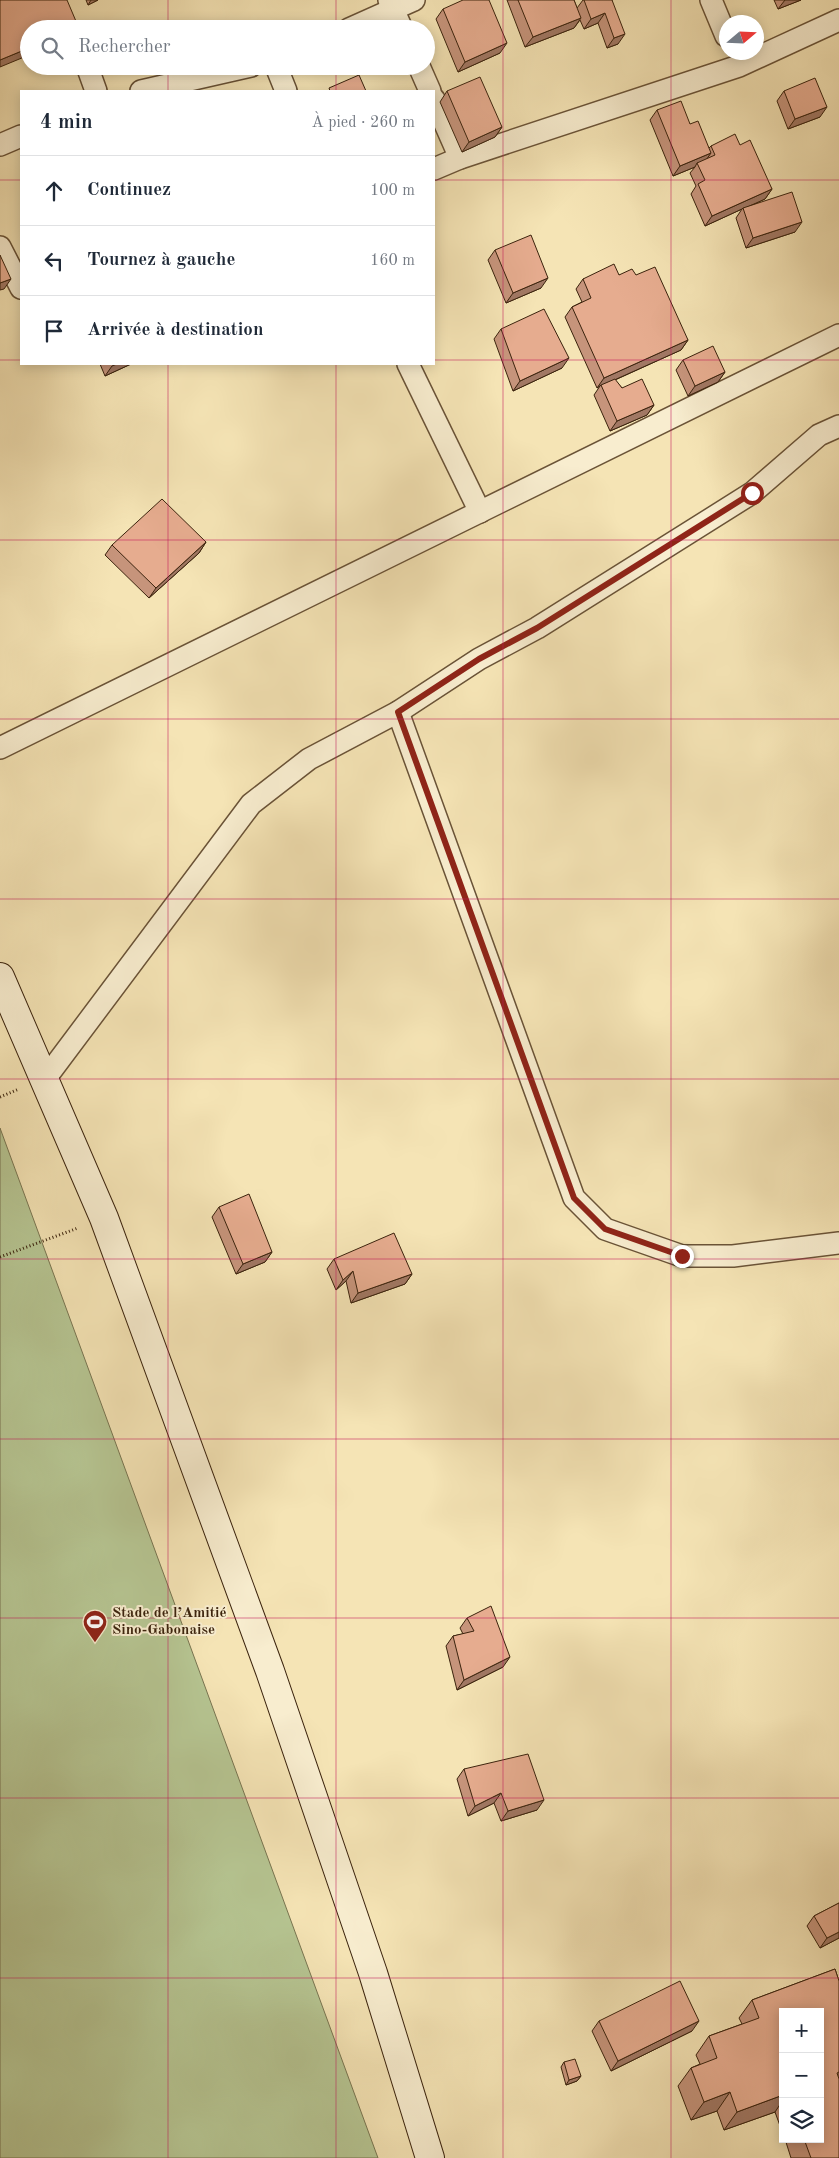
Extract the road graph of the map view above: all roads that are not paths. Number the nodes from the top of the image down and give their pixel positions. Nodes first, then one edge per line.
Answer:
1 (414, 0) edge
2 (711, 0) edge
3 (395, 13) edge
4 (719, 19) edge
5 (375, 20) edge
6 (839, 20) edge
7 (764, 48) edge
8 (733, 60) edge
9 (90, 75) edge
10 (212, 75) edge
11 (280, 75) edge
12 (423, 75) edge
13 (96, 90) edge
14 (146, 90) edge
15 (286, 90) edge
16 (430, 90) edge
17 (435, 101) edge
18 (20, 136) edge
19 (0, 145) edge
20 (460, 158) junction
21 (435, 169) edge
22 (0, 247) edge
23 (20, 286) edge
24 (839, 335) edge
25 (408, 365) edge
26 (839, 426) edge
27 (480, 512) junction
28 (398, 712) junction
29 (0, 748) edge
30 (0, 977) edge
31 (45, 1078) junction
32 (839, 1243) edge
33 (430, 2158) edge

1 - 3 street
2 - 4 street
3 - 5 street
6 - 7 street
8 - 20 street
9 - 13 street
10 - 14 street
11 - 15 street
12 - 16 street
17 - 20 street
18 - 19 street
20 - 21 street
22 - 23 street
24 - 27 street
25 - 27 street
26 - 28 street
27 - 29 street
28 - 31 street
28 - 32 street
30 - 31 main road
31 - 33 main road

